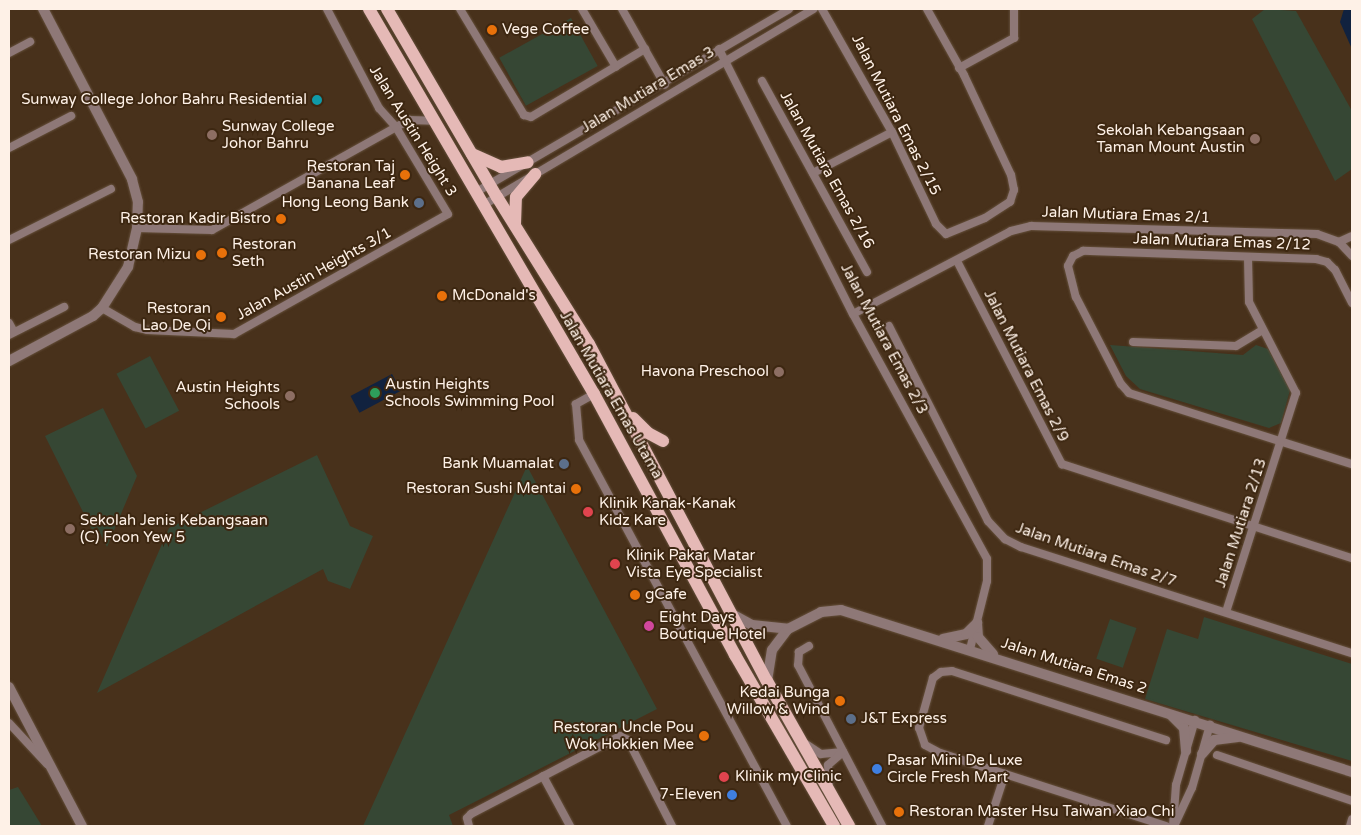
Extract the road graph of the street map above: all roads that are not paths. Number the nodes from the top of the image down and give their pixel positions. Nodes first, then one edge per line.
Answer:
1 (43, 9) edge
2 (327, 9) edge
3 (369, 9) edge
4 (387, 9) edge
5 (460, 9) edge
6 (582, 9) edge
7 (622, 9) edge
8 (789, 9) edge
9 (814, 9) edge
10 (822, 9) edge
11 (927, 9) edge
12 (1014, 9) edge
13 (30, 42) dead end
14 (645, 49) junction
15 (720, 49) junction
16 (9, 53) edge
17 (725, 60) junction
18 (616, 66) junction
19 (959, 68) junction
20 (762, 81) dead end
21 (664, 82) junction
22 (670, 93) junction
23 (71, 116) dead end
24 (434, 121) junction
25 (396, 127) junction
26 (892, 132) junction
27 (9, 148) edge
28 (472, 154) junction
29 (528, 162) junction
30 (813, 173) junction
31 (535, 174) junction
32 (490, 185) junction
33 (111, 189) dead end
34 (478, 191) junction
35 (497, 197) junction
36 (485, 204) junction
37 (448, 214) joint
38 (515, 226) junction
39 (137, 228) junction
40 (1352, 236) edge
41 (9, 240) edge
42 (1339, 242) junction
43 (1352, 256) edge
44 (1248, 257) junction
45 (957, 261) junction
46 (867, 272) dead end
47 (1352, 304) edge
48 (64, 307) dead end
49 (102, 308) junction
50 (853, 314) junction
51 (9, 323) edge
52 (889, 326) dead end
53 (1264, 330) junction
54 (11, 334) edge
55 (1134, 342) dead end
56 (9, 361) edge
57 (594, 394) junction
58 (621, 406) junction
59 (663, 441) dead end
60 (1281, 442) junction
61 (644, 450) junction
62 (1352, 464) edge
63 (639, 476) junction
64 (1253, 528) junction
65 (1352, 558) edge
66 (730, 612) junction
67 (1226, 612) junction
68 (977, 623) junction
69 (788, 629) junction
70 (937, 639) junction
71 (809, 646) dead end
72 (970, 649) junction
73 (1352, 653) edge
74 (997, 658) junction
75 (767, 681) junction
76 (9, 687) edge
77 (1156, 708) junction
78 (1195, 720) junction
79 (9, 723) edge
80 (1210, 725) junction
81 (800, 739) junction
82 (1166, 740) dead end
83 (1254, 740) junction
84 (1186, 751) junction
85 (843, 752) junction
86 (1202, 754) junction
87 (1217, 755) dead end
88 (48, 765) junction
89 (1351, 772) edge
90 (1005, 774) junction
91 (543, 776) junction
92 (831, 793) junction
93 (1352, 801) edge
94 (1352, 819) edge
95 (468, 824) edge
96 (82, 826) edge
97 (570, 826) edge
98 (672, 826) edge
99 (787, 826) edge
100 (834, 826) edge
101 (849, 826) edge
102 (882, 826) edge
103 (988, 826) edge
104 (1166, 826) edge
105 (1173, 826) edge
106 (1350, 826) edge

1 - 39 street
2 - 25 street, Jalan Austin Height 3
3 - 24 main road, Jalan Mutiara Emas Utama
4 - 28 main road, Jalan Mutiara Emas Utama
5 - 18 street
6 - 18 street
7 - 14 street
8 - 15 street, Jalan Mutiara Emas 3
9 - 17 street, Jalan Mutiara Emas 3
10 - 26 street, Jalan Mutiara Emas 2/15
11 - 19 street
12 - 19 street
13 - 16 street
14 - 18 street
14 - 21 street
15 - 17 street, Jalan Mutiara Emas 2/3
15 - 21 street, Jalan Mutiara Emas 3
17 - 22 street, Jalan Mutiara Emas 3
17 - 50 street, Jalan Mutiara Emas 2/3
19 - 26 street, Jalan Mutiara Emas 2/15
20 - 30 street, Jalan Mutiara Emas 2/16
21 - 22 street
21 - 29 street, Jalan Mutiara Emas 3
22 - 31 street, Jalan Mutiara Emas 3
23 - 27 street
24 - 25 street
24 - 34 main road, Jalan Mutiara Emas Utama
25 - 37 street, Jalan Austin Height 3
25 - 39 street
26 - 30 street
28 - 29 main road
28 - 32 main road, Jalan Mutiara Emas Utama
29 - 32 street, Jalan Mutiara Emas 3
30 - 46 street, Jalan Mutiara Emas 2/16
31 - 35 street, Jalan Mutiara Emas 3
31 - 38 main road
32 - 34 street, Jalan Mutiara Emas 3
32 - 35 main road, Jalan Mutiara Emas Utama
33 - 41 street
34 - 36 main road, Jalan Mutiara Emas Utama
35 - 36 street, Jalan Mutiara Emas 3
35 - 38 main road, Jalan Mutiara Emas Utama
36 - 57 main road, Jalan Mutiara Emas Utama
37 - 49 street, Jalan Austin Heights 3/1
38 - 58 main road, Jalan Mutiara Emas Utama
39 - 49 street
40 - 42 street
42 - 43 street, Jalan Mutiara Emas 2/1
42 - 45 street, Jalan Mutiara Emas 2/1
44 - 47 street, Jalan Mutiara Emas 2/12
44 - 53 street, Jalan Mutiara 2/13
44 - 60 street, Jalan Mutiara Emas 2/12
45 - 50 street, Jalan Mutiara Emas 2/1
45 - 64 street, Jalan Mutiara Emas 2/9
48 - 54 street
49 - 56 street
50 - 68 street, Jalan Mutiara Emas 2/3
51 - 54 street
52 - 67 street, Jalan Mutiara Emas 2/7
53 - 55 street
53 - 60 street, Jalan Mutiara 2/13
57 - 63 main road, Jalan Mutiara Emas Utama
57 - 99 street
58 - 59 main road
58 - 61 main road, Jalan Mutiara Emas Utama
60 - 62 street
60 - 64 street, Jalan Mutiara 2/13
61 - 63 main road
61 - 66 main road, Jalan Mutiara Emas Utama
63 - 100 main road, Jalan Mutiara Emas Utama
64 - 65 street, Jalan Mutiara Emas 2/9
64 - 67 street, Jalan Mutiara 2/13
66 - 69 street
66 - 75 main road, Jalan Mutiara Emas Utama
67 - 73 street, Jalan Mutiara Emas 2/7
68 - 70 street
68 - 72 street, Jalan Mutiara Emas 2/3
68 - 74 street
69 - 70 street, Jalan Mutiara Emas 2
69 - 75 street, Jalan Mutiara Emas 2
70 - 72 street, Jalan Mutiara Emas 2
71 - 85 street
72 - 74 street, Jalan Mutiara Emas 2
74 - 77 street, Jalan Mutiara Emas 2
75 - 81 main road, Jalan Mutiara Emas Utama
76 - 88 street
77 - 78 street, Jalan Mutiara Emas 2
77 - 84 street
78 - 80 street, Jalan Mutiara Emas 2
78 - 84 street
79 - 88 street
80 - 83 street, Jalan Mutiara Emas 2
80 - 86 street
81 - 85 street
81 - 92 main road, Jalan Mutiara Emas Utama
82 - 90 street
83 - 86 street
83 - 89 street, Jalan Mutiara Emas 2
84 - 105 street
85 - 92 street
85 - 102 street
86 - 105 street
87 - 93 street
88 - 96 street
90 - 103 street
90 - 104 street
91 - 95 street
91 - 97 street
91 - 98 street
92 - 101 main road, Jalan Mutiara Emas Utama
94 - 106 street

